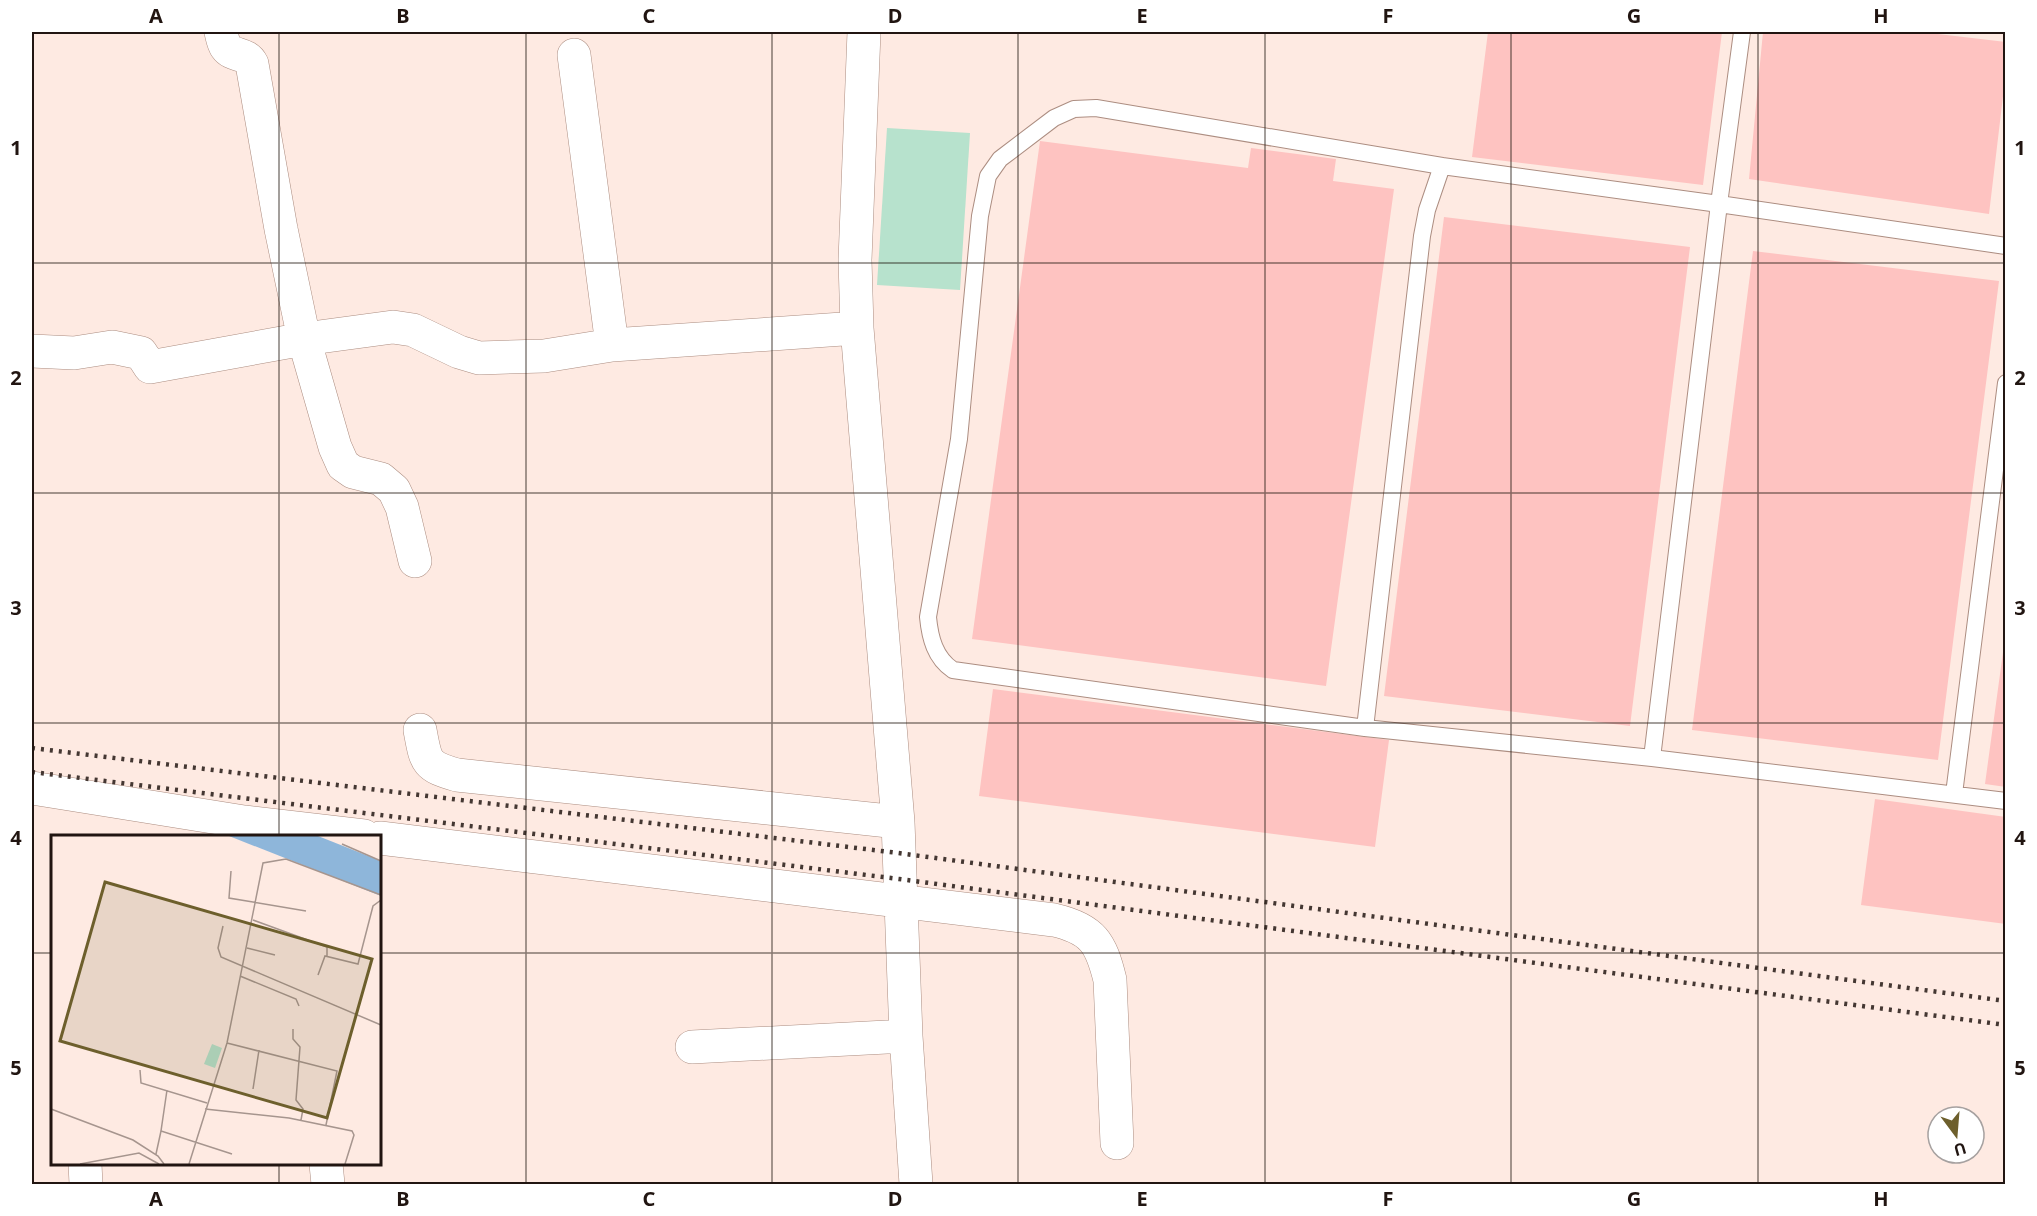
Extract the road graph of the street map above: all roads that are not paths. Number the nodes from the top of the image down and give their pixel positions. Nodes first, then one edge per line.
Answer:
1 (221, 32) edge
2 (864, 32) edge
3 (1742, 32) edge
4 (574, 55) dead end
5 (1442, 166) junction
6 (1719, 204) junction
7 (2006, 246) edge
8 (857, 328) junction
9 (304, 339) junction
10 (612, 345) junction
11 (32, 351) edge
12 (2006, 383) edge
13 (415, 561) dead end
14 (1365, 728) junction
15 (420, 730) dead end
16 (1652, 758) junction
17 (32, 788) edge
18 (1954, 794) junction
19 (2006, 801) edge
20 (897, 822) junction
21 (348, 835) edge
22 (381, 838) edge
23 (900, 901) junction
24 (906, 1036) junction
25 (692, 1047) dead end
26 (1117, 1143) dead end
27 (85, 1165) edge
28 (326, 1165) edge
29 (86, 1185) edge
30 (328, 1185) edge
31 (916, 1185) edge

1 - 9 street
2 - 8 street
3 - 6 lane
4 - 10 street
5 - 6 lane
5 - 14 lane
5 - 14 lane
6 - 7 lane
6 - 16 lane
8 - 10 street
8 - 20 street
9 - 10 street
9 - 11 street
9 - 13 street
12 - 18 lane
14 - 16 lane
15 - 20 street
16 - 18 lane
17 - 21 street
18 - 19 lane
20 - 23 street
22 - 23 street
23 - 24 street
23 - 26 street
24 - 25 street
24 - 31 street
27 - 29 street
28 - 30 street

